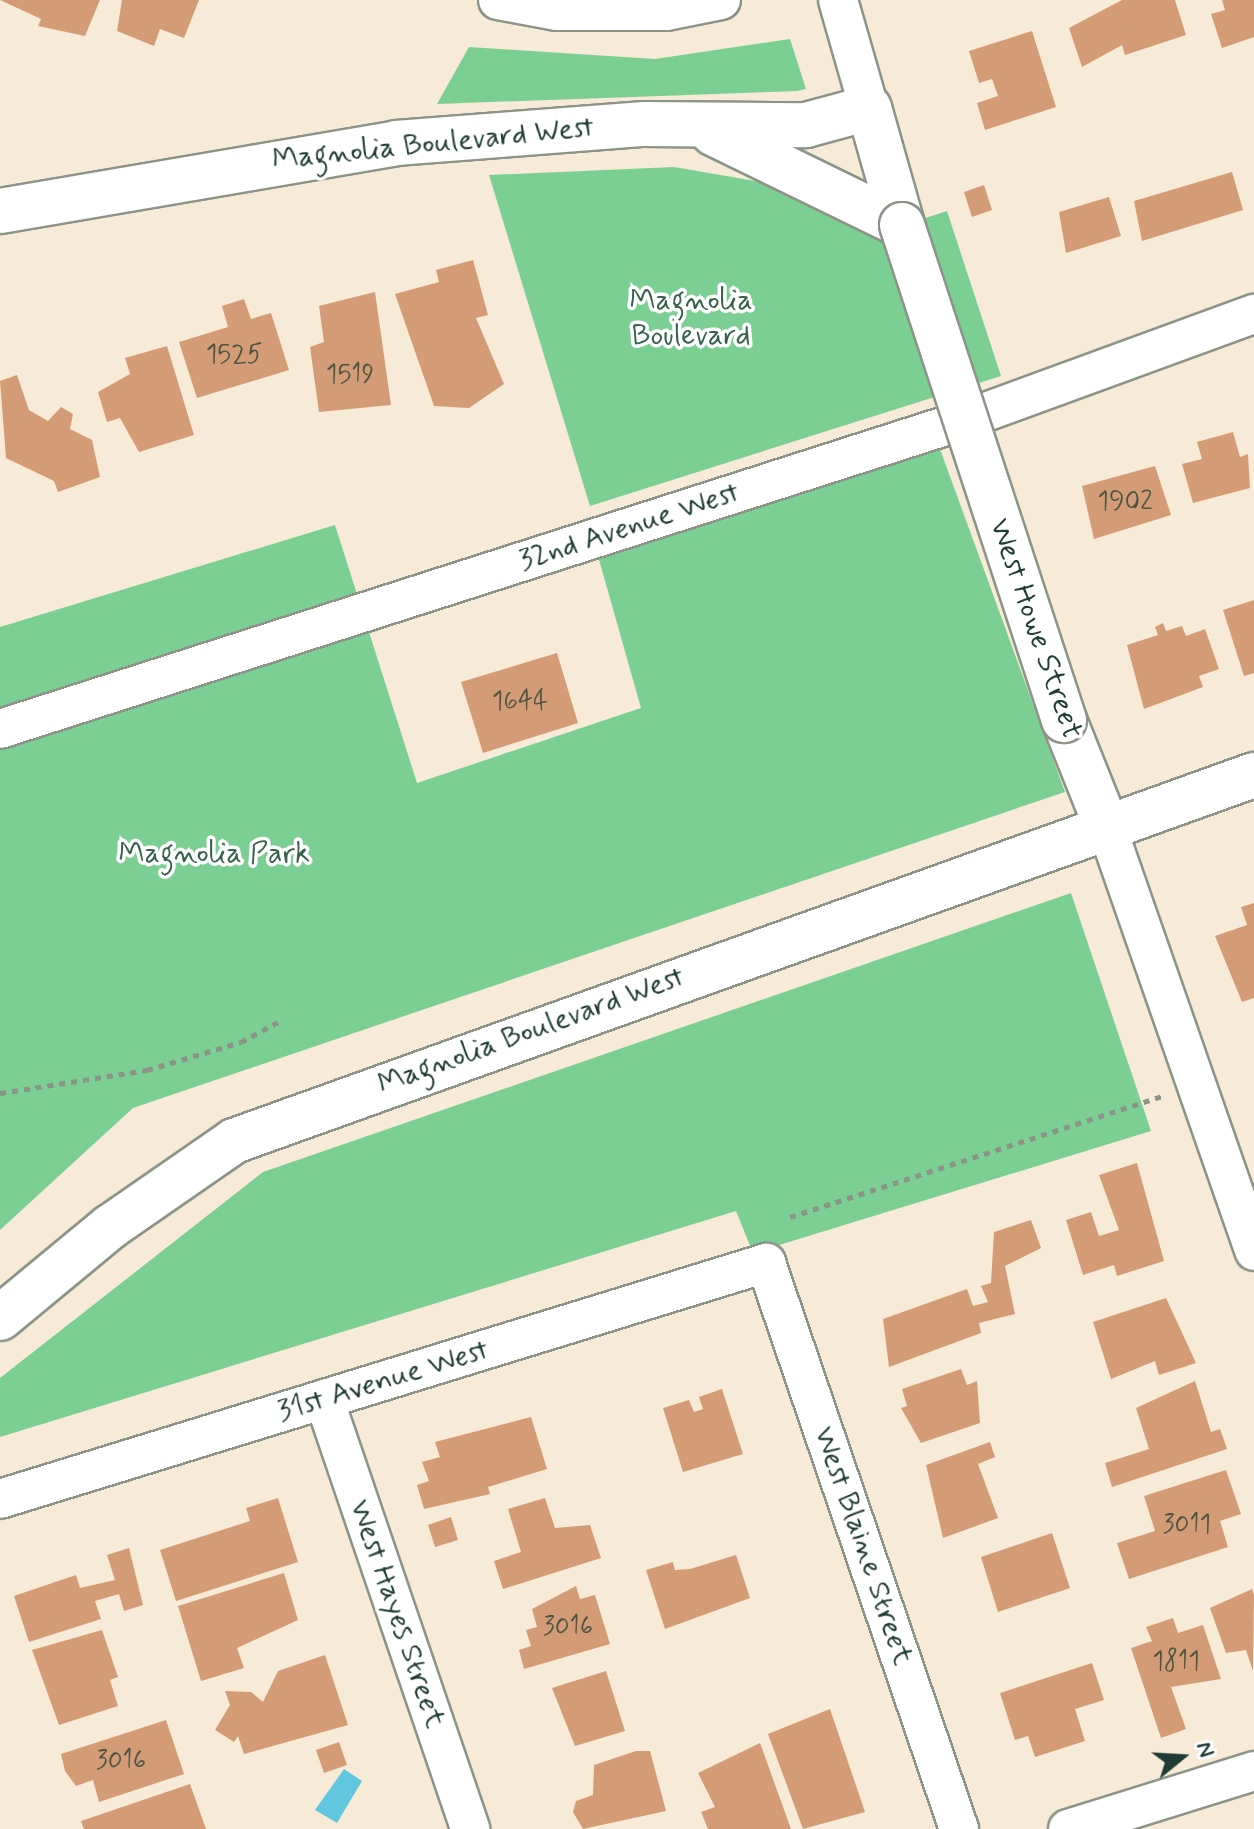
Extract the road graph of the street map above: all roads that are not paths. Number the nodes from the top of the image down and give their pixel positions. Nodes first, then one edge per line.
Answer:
1 (498, 0) edge
2 (721, 0) edge
3 (838, 0) edge
4 (869, 108) junction
5 (693, 124) junction
6 (0, 211) edge
7 (902, 225) junction
8 (1254, 314) edge
9 (0, 729) edge
10 (1254, 775) edge
11 (1106, 825) junction
12 (1254, 1251) edge
13 (766, 1263) joint
14 (0, 1318) edge
15 (324, 1399) junction
16 (0, 1499) edge
17 (1254, 1771) edge
18 (470, 1829) edge
19 (959, 1829) edge
20 (1068, 1829) edge

1 - 2 street
3 - 4 street, West Howe Street
4 - 5 street, Magnolia Boulevard West
4 - 7 street, West Howe Street
5 - 6 street, Magnolia Boulevard West
5 - 7 street
7 - 11 street, West Howe Street, bridge
8 - 9 street, 32nd Avenue West
10 - 11 street, Magnolia Boulevard West
11 - 12 street, West Howe Street
11 - 14 street, Magnolia Boulevard West
13 - 15 street, 31st Avenue West
13 - 19 street, West Blaine Street
15 - 16 street, 31st Avenue West
15 - 18 street, West Hayes Street
17 - 20 street

